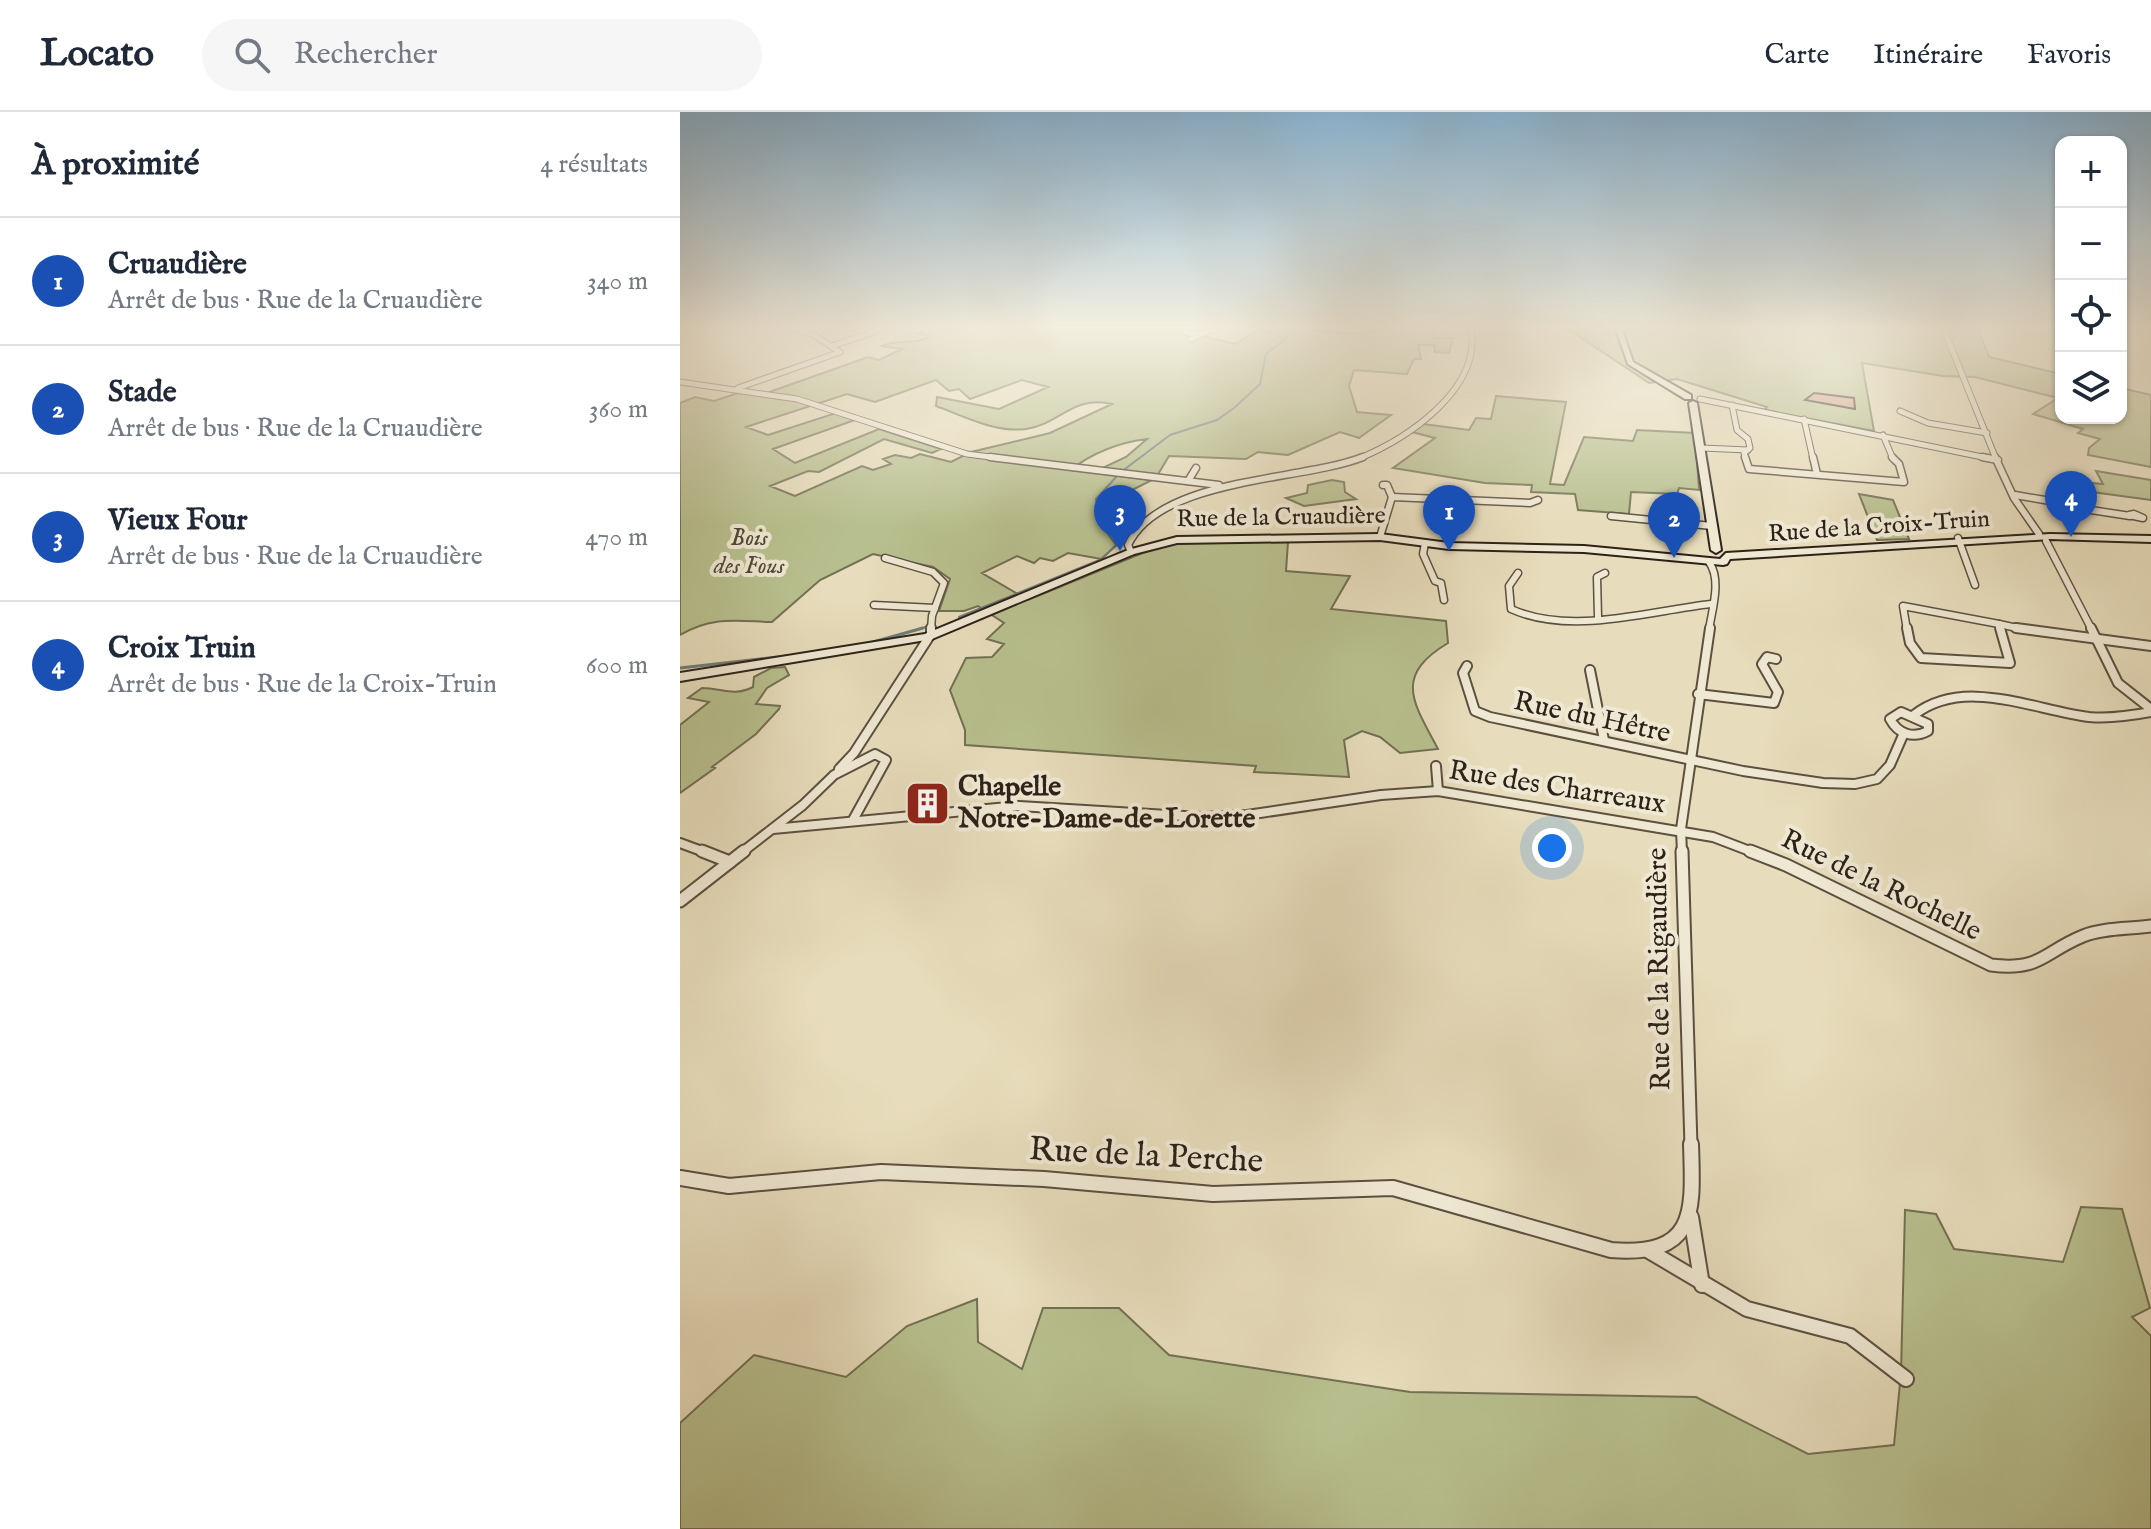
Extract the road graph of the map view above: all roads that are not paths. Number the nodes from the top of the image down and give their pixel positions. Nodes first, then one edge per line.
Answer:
1 (761, 393) edge
2 (1451, 393) edge
3 (1682, 393) edge
4 (1970, 393) edge
5 (1694, 400) junction
6 (1732, 405) junction
7 (1900, 411) dead end
8 (1804, 419) junction
9 (1987, 433) junction
10 (1883, 435) junction
11 (1702, 448) junction
12 (1748, 450) junction
13 (1998, 460) junction
14 (1196, 468) dead end
15 (1817, 474) junction
16 (1188, 481) junction
17 (1219, 485) junction
18 (1383, 485) dead end
19 (2015, 495) junction
20 (1392, 497) junction
21 (1538, 500) dead end
22 (1611, 516) dead end
23 (2151, 518) edge
24 (1712, 526) junction
25 (1380, 537) junction
26 (1958, 538) junction
27 (2043, 538) junction
28 (2151, 539) edge
29 (1425, 543) junction
30 (1131, 552) junction
31 (885, 558) dead end
32 (1713, 558) junction
33 (1518, 573) dead end
34 (1605, 573) dead end
35 (1975, 585) dead end
36 (1444, 600) dead end
37 (1711, 604) junction
38 (874, 605) dead end
39 (935, 608) junction
40 (1598, 617) junction
41 (1999, 624) junction
42 (930, 629) junction
43 (2095, 639) junction
44 (2151, 646) edge
45 (1776, 659) dead end
46 (1467, 666) dead end
47 (1590, 670) dead end
48 (680, 676) edge
49 (1698, 694) junction
50 (2151, 711) edge
51 (1914, 715) junction
52 (1904, 733) junction
53 (1604, 740) junction
54 (1689, 761) junction
55 (1436, 766) dead end
56 (834, 775) junction
57 (1438, 791) junction
58 (853, 820) junction
59 (773, 829) junction
60 (1681, 829) junction
61 (680, 843) edge
62 (730, 862) junction
63 (680, 901) edge
64 (2151, 926) edge
65 (680, 1178) edge
66 (1691, 1217) junction
67 (1649, 1251) junction
68 (1702, 1285) junction
69 (1906, 1379) dead end

1 - 16 street
2 - 17 street
3 - 5 main road
4 - 9 street
5 - 6 street
5 - 11 main road
6 - 8 street
6 - 12 street
7 - 9 street
8 - 10 street
8 - 15 street
9 - 13 street
10 - 13 street
10 - 15 street
11 - 12 street
11 - 24 main road
12 - 15 street
13 - 19 street
14 - 16 street
16 - 17 street
17 - 30 street
18 - 20 street
19 - 23 street
19 - 27 street
20 - 21 street
20 - 25 street
22 - 24 street
24 - 32 main road
25 - 29 main road, Rue de la Cruaudière
25 - 30 main road, Rue de la Cruaudière
26 - 27 main road, Rue de la Croix-Truin
26 - 32 main road, Rue de la Croix-Truin
26 - 35 street
27 - 28 main road, Rue de la Croix-Truin
27 - 43 street
29 - 32 main road, Rue de la Cruaudière
29 - 36 street
30 - 42 main road, Rue de la Cruaudière
31 - 39 street
32 - 37 street, Rue de la Rigaudière
33 - 40 street
34 - 40 street
37 - 40 street
37 - 49 street, Rue de la Rigaudière
38 - 39 street
39 - 42 street
41 - 41 street
41 - 43 street
42 - 48 main road, Rue de la Cruaudière
42 - 56 street
43 - 44 street
43 - 50 street
45 - 49 street
46 - 53 street, Rue du Hêtre
47 - 53 street
49 - 54 street, Rue de la Rigaudière
50 - 51 street
51 - 52 street
51 - 52 street
52 - 54 street, Rue du Hêtre
53 - 54 street, Rue du Hêtre
54 - 60 street, Rue de la Rigaudière
55 - 57 street
56 - 58 street
56 - 59 street
57 - 58 street, Rue des Charreaux
57 - 60 street, Rue des Charreaux
58 - 59 street, Rue des Charreaux
59 - 62 street
60 - 64 street, Rue de la Rochelle
60 - 66 street, Rue de la Rigaudière
61 - 62 street
62 - 63 street
65 - 67 street, Rue de la Perche
66 - 67 street
66 - 68 street, Rue de la Rigaudière
67 - 68 street
68 - 69 street

